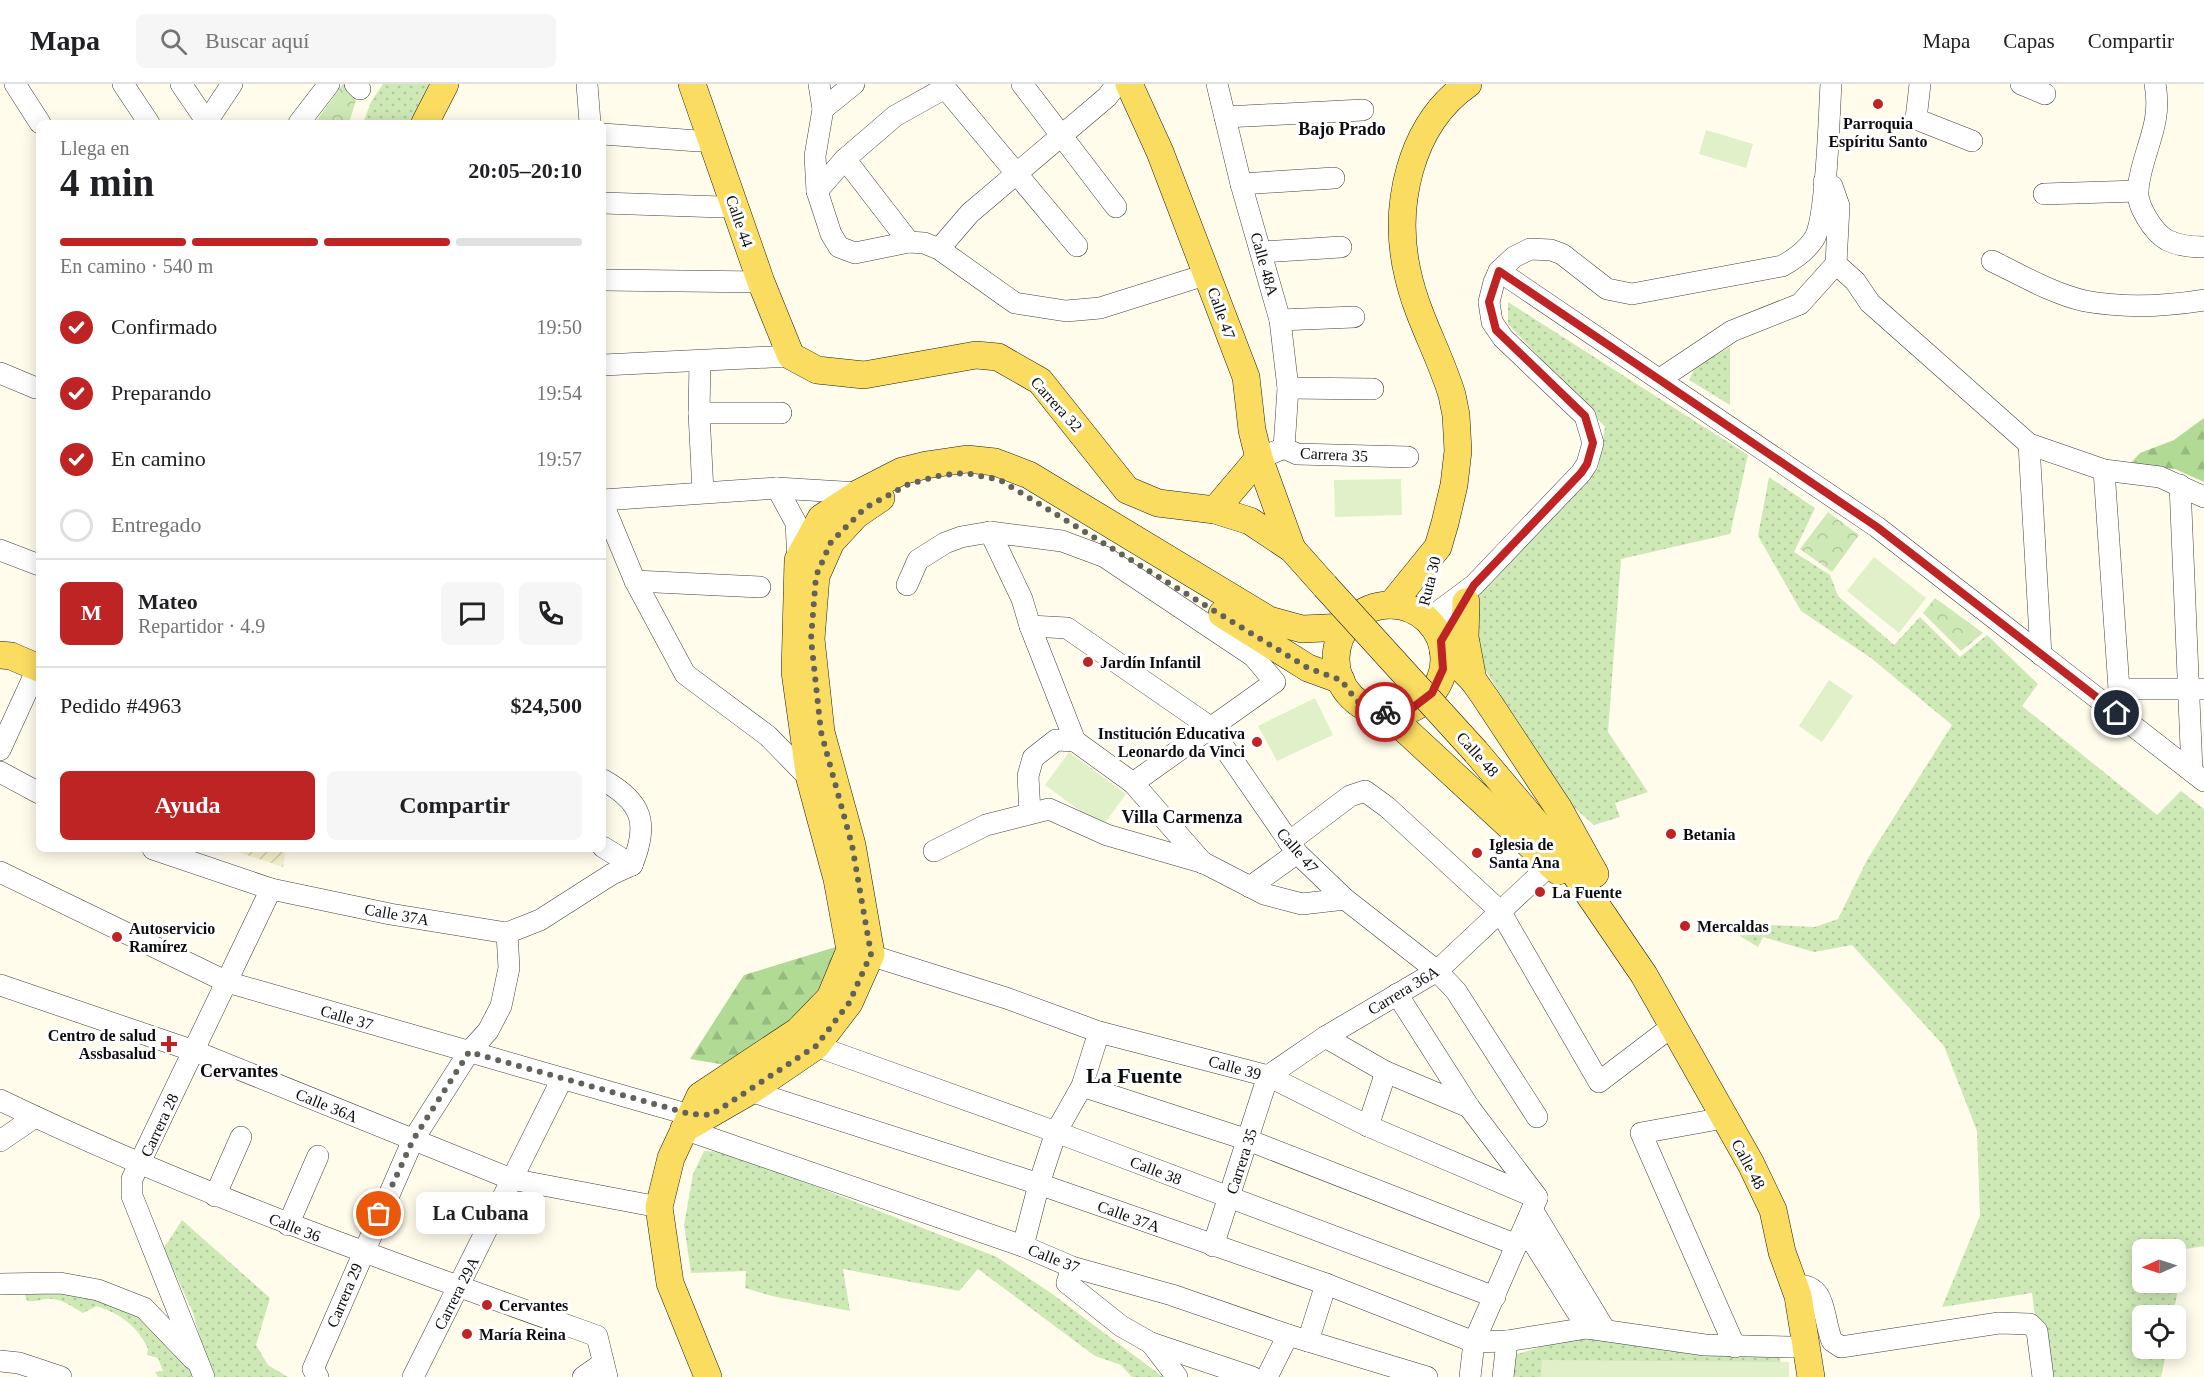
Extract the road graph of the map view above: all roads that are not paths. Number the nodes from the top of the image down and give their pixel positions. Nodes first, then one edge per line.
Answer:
1 (15, 84) edge
2 (123, 84) edge
3 (181, 84) edge
4 (232, 84) edge
5 (328, 84) edge
6 (445, 84) edge
7 (587, 84) edge
8 (692, 84) edge
9 (819, 84) edge
10 (854, 84) edge
11 (1022, 84) edge
12 (1117, 84) edge
13 (1129, 84) edge
14 (1217, 84) edge
15 (1468, 84) edge
16 (1831, 84) edge
17 (1920, 84) edge
18 (2021, 84) edge
19 (2155, 84) edge
20 (2045, 93) dead end
21 (823, 109) junction
22 (1363, 110) dead end
23 (1225, 117) junction
24 (38, 120) edge
25 (147, 120) edge
26 (206, 120) edge
27 (208, 120) edge
28 (302, 120) edge
29 (427, 120) edge
30 (590, 120) edge
31 (606, 134) edge
32 (1061, 137) junction
33 (698, 141) dead end
34 (1972, 141) dead end
35 (845, 159) junction
36 (1016, 176) junction
37 (1334, 178) dead end
38 (1824, 182) junction
39 (1241, 184) junction
40 (817, 190) junction
41 (2138, 191) junction
42 (2044, 194) dead end
43 (606, 203) edge
44 (722, 207) dead end
45 (1116, 207) dead end
46 (909, 242) junction
47 (1077, 246) dead end
48 (1341, 248) dead end
49 (2204, 248) edge
50 (939, 249) junction
51 (1262, 252) junction
52 (1992, 261) dead end
53 (1836, 264) junction
54 (1499, 271) junction
55 (1208, 274) junction
56 (606, 280) edge
57 (761, 282) junction
58 (2204, 300) edge
59 (1354, 317) dead end
60 (1280, 320) junction
61 (791, 356) junction
62 (700, 361) junction
63 (606, 365) edge
64 (0, 373) edge
65 (1660, 379) junction
66 (36, 388) dead end
67 (1288, 388) junction
68 (1373, 389) dead end
69 (699, 413) junction
70 (781, 413) dead end
71 (2028, 444) junction
72 (1284, 448) junction
73 (1408, 457) dead end
74 (1259, 458) junction
75 (2104, 470) junction
76 (2180, 484) junction
77 (777, 488) junction
78 (703, 492) junction
79 (859, 493) junction
80 (2204, 497) edge
81 (606, 502) edge
82 (606, 509) edge
83 (1215, 510) junction
84 (990, 532) junction
85 (1438, 547) junction
86 (1292, 549) junction
87 (0, 550) edge
88 (798, 560) junction
89 (36, 564) edge
90 (635, 581) junction
91 (907, 585) dead end
92 (760, 587) dead end
93 (1470, 593) junction
94 (1391, 605) junction
95 (1030, 626) junction
96 (1347, 627) junction
97 (1433, 632) junction
98 (0, 655) edge
99 (2041, 655) junction
100 (36, 667) edge
101 (36, 672) edge
102 (1341, 680) junction
103 (1473, 680) junction
104 (2119, 689) junction
105 (2197, 689) edge
106 (1387, 713) junction
107 (2117, 713) junction
108 (1210, 727) junction
109 (1075, 741) junction
110 (0, 750) edge
111 (0, 772) edge
112 (2198, 776) edge
113 (810, 779) junction
114 (606, 782) edge
115 (1133, 783) junction
116 (36, 791) edge
117 (1030, 813) junction
118 (1293, 848) junction
119 (606, 849) edge
120 (934, 851) dead end
121 (162, 852) edge
122 (1566, 859) junction
123 (1204, 863) junction
124 (632, 865) junction
125 (0, 872) edge
126 (1250, 887) junction
127 (271, 890) junction
128 (1345, 899) junction
129 (1500, 911) junction
130 (507, 933) junction
131 (861, 952) junction
132 (1437, 971) junction
133 (227, 982) junction
134 (0, 985) edge
135 (1397, 994) junction
136 (1666, 1031) junction
137 (1099, 1032) junction
138 (1325, 1037) junction
139 (816, 1046) junction
140 (194, 1051) junction
141 (469, 1052) junction
142 (1386, 1072) junction
143 (1268, 1076) junction
144 (562, 1079) junction
145 (1703, 1082) junction
146 (1082, 1086) junction
147 (750, 1091) junction
148 (0, 1100) edge
149 (1469, 1107) junction
150 (35, 1117) junction
151 (1537, 1118) dead end
152 (1724, 1118) junction
153 (695, 1119) junction
154 (1368, 1126) junction
155 (1056, 1132) junction
156 (241, 1137) dead end
157 (413, 1140) junction
158 (1248, 1140) junction
159 (0, 1141) edge
160 (318, 1156) dead end
161 (141, 1162) junction
162 (511, 1179) junction
163 (1039, 1184) junction
164 (215, 1196) junction
165 (1229, 1198) junction
166 (659, 1207) junction
167 (1528, 1220) junction
168 (288, 1225) junction
169 (1023, 1246) junction
170 (1213, 1246) junction
171 (362, 1252) junction
172 (1782, 1252) junction
173 (1070, 1275) junction
174 (0, 1284) edge
175 (1326, 1284) junction
176 (1794, 1285) junction
177 (460, 1287) junction
178 (1495, 1297) junction
179 (1596, 1329) junction
180 (1298, 1338) junction
181 (1507, 1341) junction
182 (1474, 1342) junction
183 (1151, 1343) junction
184 (1735, 1347) junction
185 (1790, 1347) junction
186 (0, 1361) edge
187 (605, 1370) edge
188 (202, 1371) edge
189 (316, 1373) edge
190 (61, 1377) edge
191 (413, 1377) edge
192 (584, 1377) edge
193 (708, 1377) edge
194 (1177, 1377) edge
195 (1252, 1377) edge
196 (1267, 1377) edge
197 (1427, 1377) edge
198 (1470, 1377) edge
199 (1503, 1377) edge
200 (1795, 1377) edge
201 (1811, 1377) edge
202 (2043, 1377) edge

1 - 24 street
2 - 25 street
3 - 26 street
4 - 27 street
5 - 28 street
6 - 29 main road
7 - 30 street
8 - 57 main road, Calle 44
9 - 21 street
10 - 21 street
11 - 32 street
12 - 32 street
13 - 55 main road, Calle 47
14 - 23 street, Calle 48A
15 - 85 main road, Ruta 30
16 - 38 street
17 - 34 street
18 - 20 street
19 - 41 street
21 - 40 street
22 - 23 street
23 - 39 street, Calle 48A
31 - 33 street
32 - 36 street
32 - 45 street
35 - 36 street
35 - 40 street
35 - 46 street
36 - 47 street
36 - 50 street
37 - 39 street
38 - 53 street
38 - 54 street
39 - 51 street, Calle 48A
40 - 46 street
41 - 42 street
41 - 49 street
43 - 44 street
46 - 50 street
48 - 51 street
50 - 55 street
51 - 60 street, Calle 48A
52 - 58 street
53 - 65 street
53 - 71 street
54 - 65 street
54 - 93 street
55 - 74 main road, Calle 47
56 - 57 street
57 - 61 main road, Calle 44
59 - 60 street
60 - 67 street, Calle 48A
61 - 62 street
61 - 83 main road, Carrera 32
62 - 63 street
62 - 69 street
64 - 66 street
65 - 99 street
67 - 68 street
67 - 72 street, Calle 48A
69 - 70 street
69 - 78 street
71 - 75 street
71 - 99 street
72 - 73 street, Carrera 35
72 - 74 street, Carrera 35
74 - 83 main road, Carrera 35
74 - 86 main road, Calle 47
75 - 76 street
75 - 104 street
76 - 80 street
76 - 105 street
77 - 78 street
77 - 79 street
77 - 88 street
78 - 81 street
79 - 88 main road
79 - 96 main road
82 - 90 street
83 - 86 main road, Carrera 32
84 - 91 street
84 - 95 street
84 - 108 street
85 - 94 main road
85 - 97 main road, Ruta 30
86 - 122 main road, Calle 48, bridge
87 - 89 street
88 - 113 main road
90 - 92 street
90 - 113 street
93 - 97 street
93 - 103 main road
94 - 96 main road
94 - 97 main road
95 - 108 street, Calle 47
95 - 109 street
96 - 102 main road
97 - 103 main road, Calle 48
97 - 106 main road
98 - 100 main road
99 - 107 street
101 - 110 street
102 - 106 main road
102 - 131 main road
103 - 122 main road, Calle 48
104 - 105 street
104 - 107 street
105 - 112 street
106 - 122 main road, Calle 48
107 - 112 street
108 - 115 street
108 - 118 street, Calle 47
109 - 115 street
109 - 117 street
111 - 116 street
113 - 131 main road
114 - 124 street
115 - 123 street
117 - 120 street
117 - 123 street
118 - 126 street
118 - 128 street, Calle 47
118 - 129 street
119 - 124 street
121 - 127 street, Calle 37A
122 - 129 street, Carrera 36A
122 - 136 main road, Calle 48
122 - 145 main road, Calle 48
123 - 126 street
124 - 130 street
125 - 133 street, Calle 37
126 - 128 street
127 - 130 street, Calle 37A
127 - 133 street, Carrera 28
128 - 132 street, Calle 47
129 - 132 street, Carrera 36A
129 - 136 street
130 - 141 street, Carrera 29
131 - 137 street, Calle 39
131 - 139 main road
131 - 153 main road
132 - 135 street, Carrera 36A
132 - 151 street, Calle 47
133 - 140 street, Carrera 28
133 - 141 street, Calle 37
134 - 140 street, Calle 36A
135 - 138 street, Carrera 36A
135 - 149 street
136 - 145 main road, Calle 48
137 - 143 street, Calle 39
137 - 146 street
138 - 142 street
138 - 143 street, Carrera 36A
139 - 147 main road
139 - 155 street, Calle 38
140 - 157 street, Calle 36A
140 - 161 street, Carrera 28
141 - 144 street, Calle 37
141 - 157 street, Carrera 29
142 - 149 street
142 - 154 street
143 - 154 street, Calle 39
143 - 158 street, Carrera 35
144 - 153 street, Calle 37
144 - 162 street, Carrera 29A
145 - 152 main road, Calle 48
146 - 155 street
146 - 158 street
147 - 153 main road
147 - 163 street, Calle 37A
148 - 150 street, Calle 36
149 - 167 street
150 - 159 street
150 - 161 street, Calle 36
152 - 172 main road, Calle 48
152 - 184 street
153 - 166 main road
153 - 169 street, Calle 37
154 - 167 street, Calle 39
155 - 163 street
155 - 165 street, Calle 38
156 - 164 street
157 - 162 street, Calle 36A
157 - 171 street, Carrera 29
158 - 165 street, Carrera 35
158 - 167 street
160 - 168 street
161 - 164 street, Calle 36
161 - 188 street, Carrera 28
162 - 166 street, Calle 36A
162 - 177 street, Carrera 29A
163 - 169 street
163 - 170 street, Calle 37A
164 - 168 street, Calle 36
165 - 170 street, Carrera 35
165 - 178 street, Calle 38
166 - 193 main road
167 - 178 street
167 - 179 street
168 - 171 street, Calle 36
169 - 173 street, Calle 37
170 - 175 street, Calle 37A
171 - 177 street, Calle 36
171 - 189 street, Carrera 29
172 - 176 main road, Calle 48
172 - 185 main road, Calle 48
173 - 180 street, Calle 37
173 - 183 street
174 - 188 street
175 - 180 street
175 - 182 street, Calle 37A
176 - 201 main road, Calle 48
176 - 202 street
177 - 187 street, Calle 36
177 - 191 street, Carrera 29A
178 - 182 street
179 - 181 street, Calle 37A
179 - 184 street, Calle 37A
180 - 196 street
180 - 197 street, Calle 37
181 - 182 street, Calle 37A
181 - 199 street
182 - 198 street
183 - 194 street
183 - 195 street
184 - 185 street, Calle 37A
185 - 200 main road, Calle 48
186 - 190 street
187 - 192 street

